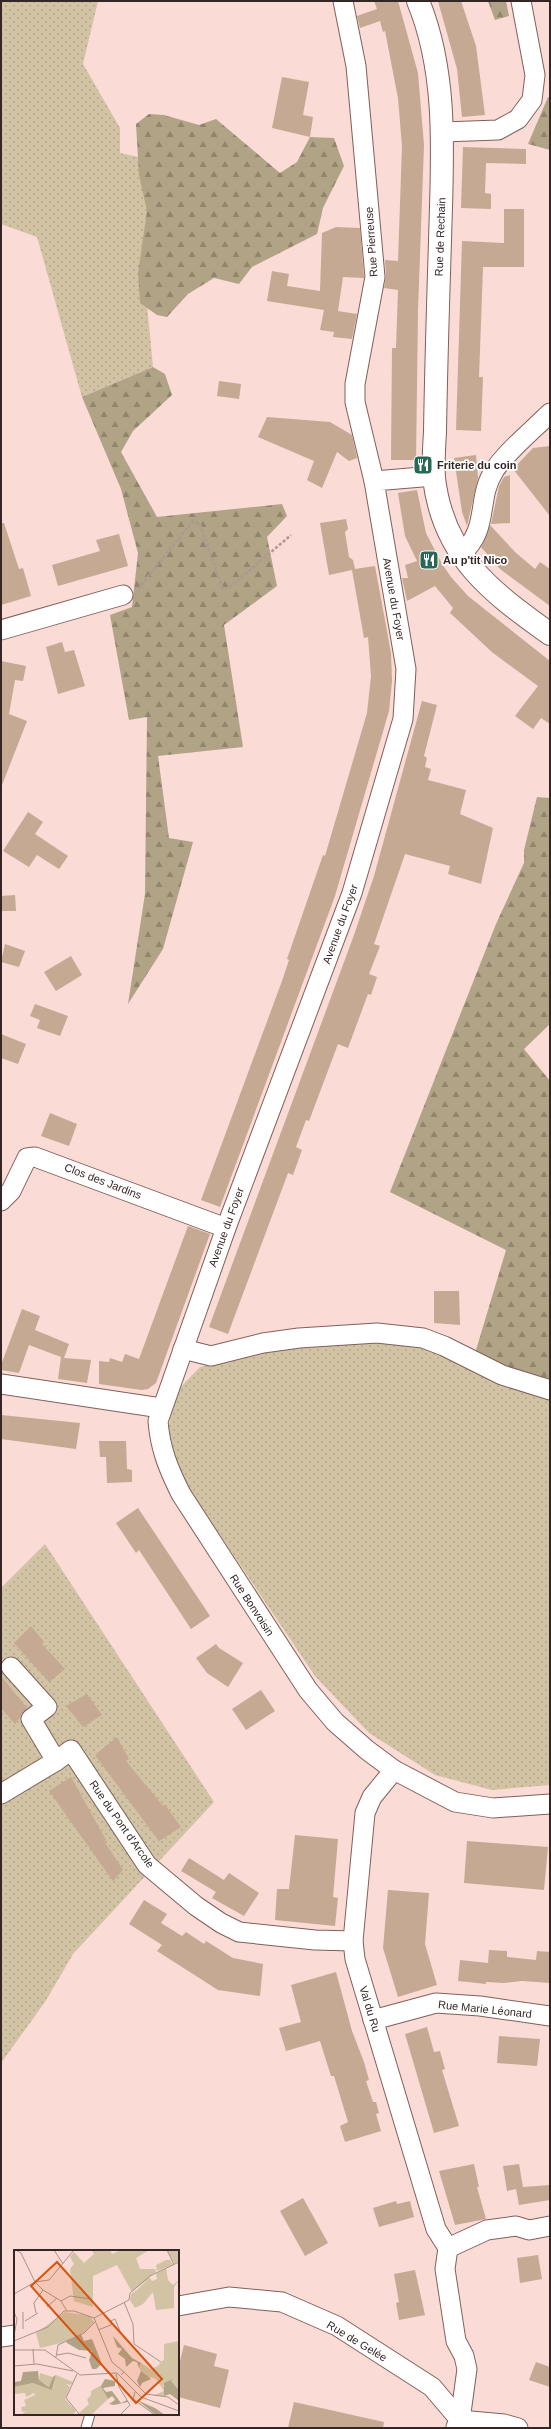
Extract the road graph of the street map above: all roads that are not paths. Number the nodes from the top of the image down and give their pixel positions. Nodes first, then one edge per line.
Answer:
1 (343, 1) edge
2 (418, 1) edge
3 (521, 1) edge
4 (443, 132) junction
5 (550, 413) edge
6 (434, 476) junction
7 (374, 481) junction
8 (461, 554) junction
9 (123, 594) road end
10 (1, 630) edge
11 (550, 634) edge
12 (1, 1201) edge
13 (226, 1228) junction
14 (183, 1349) junction
15 (1, 1384) edge
16 (550, 1390) edge
17 (161, 1408) junction
18 (11, 1667) dead end
19 (56, 1761) junction
20 (394, 1770) junction
21 (1, 1794) edge
22 (550, 1804) edge
23 (353, 1941) junction
24 (550, 2016) edge
25 (373, 2020) junction
26 (550, 2226) edge
27 (448, 2248) junction
28 (179, 2306) edge
29 (14, 2334) edge
30 (1, 2337) edge
31 (90, 2415) edge
32 (458, 2424) edge
33 (86, 2428) edge
34 (518, 2428) edge

1 - 7 street, Rue Pierreuse
2 - 4 main road, Rue de Rechain
3 - 4 street
4 - 6 main road, Rue de Rechain
5 - 8 street
6 - 7 street
6 - 8 main road, Rue de Rechain
7 - 13 street, Avenue du Foyer
8 - 11 main road, Rue de Rechain
9 - 10 street
12 - 13 street, Clos des Jardins
13 - 14 street, Avenue du Foyer
14 - 16 street
14 - 17 street, Avenue du Foyer
15 - 17 street
17 - 20 street, Rue Bonvoisin
18 - 19 street
19 - 21 street, Rue du Pont d'Arcole
19 - 23 street, Rue du Pont d'Arcole
20 - 22 street, Rue Bonvoisin
20 - 23 street, Val du Ru
23 - 25 street, Val du Ru
24 - 25 street, Rue Marie Léonard
25 - 27 street, Val du Ru
26 - 27 street
27 - 32 street
28 - 32 street, Rue de Gelée
29 - 30 street
31 - 33 lane
32 - 34 street

